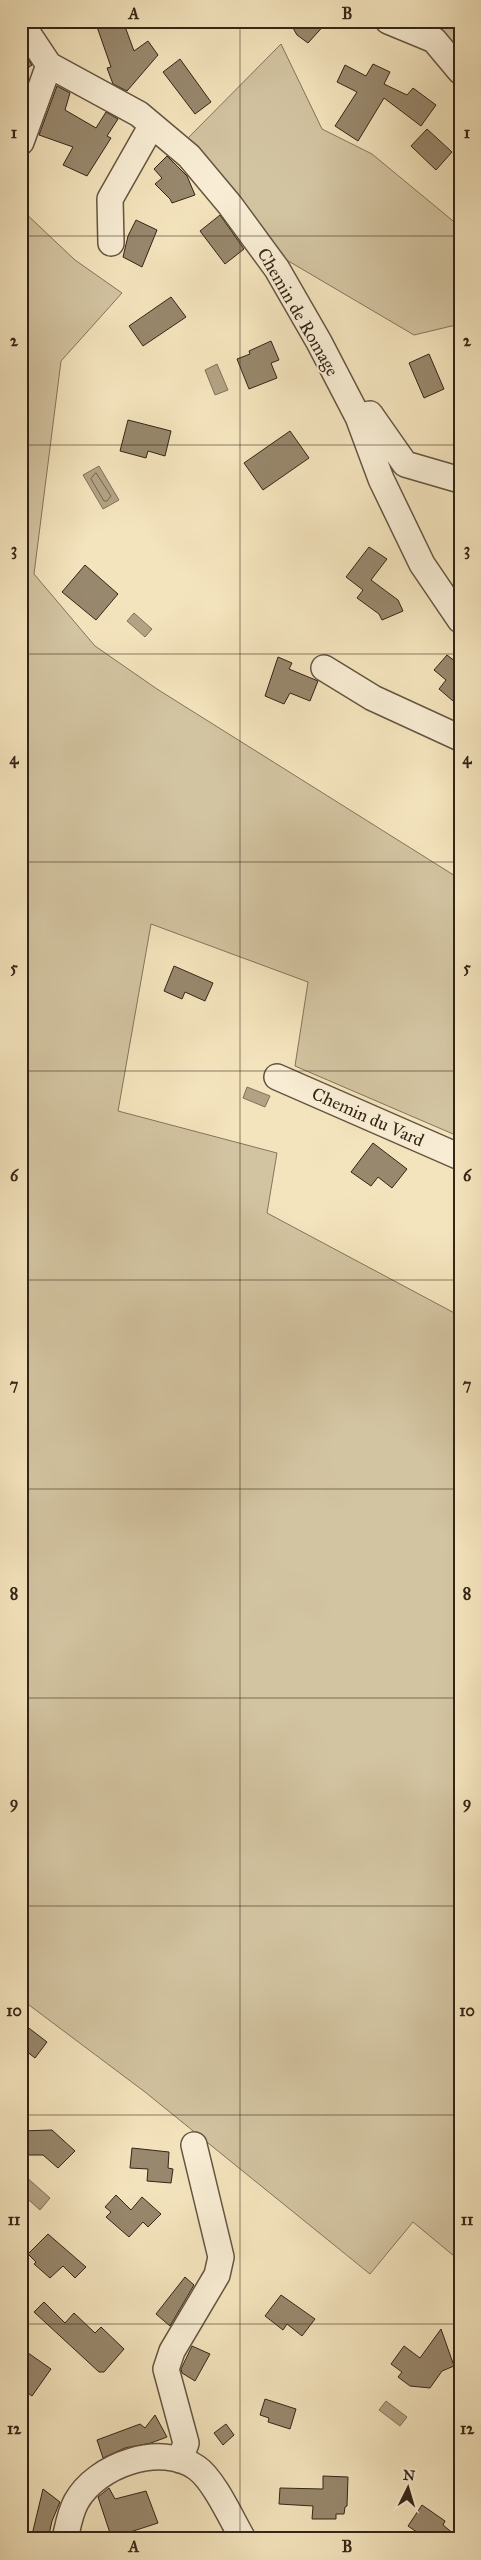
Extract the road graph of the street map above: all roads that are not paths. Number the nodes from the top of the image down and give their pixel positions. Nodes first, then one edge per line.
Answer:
1 (388, 21) edge
2 (21, 23) edge
3 (50, 65) junction
4 (460, 71) edge
5 (152, 125) junction
6 (21, 142) edge
7 (111, 243) dead end
8 (358, 417) junction
9 (460, 480) edge
10 (460, 620) edge
11 (324, 668) dead end
12 (460, 738) edge
13 (277, 1077) dead end
14 (460, 1157) edge
15 (194, 2144) dead end
16 (180, 2460) junction
17 (65, 2539) edge
18 (243, 2539) edge

1 - 4 street
2 - 3 street, Chemin de Romage
3 - 5 street, Chemin de Romage
3 - 6 street
5 - 7 street
5 - 8 street, Chemin de Romage
8 - 9 street
8 - 10 street, Chemin de Romage
11 - 12 street
13 - 14 street, Chemin du Vard
15 - 16 street
16 - 17 street
16 - 18 street

